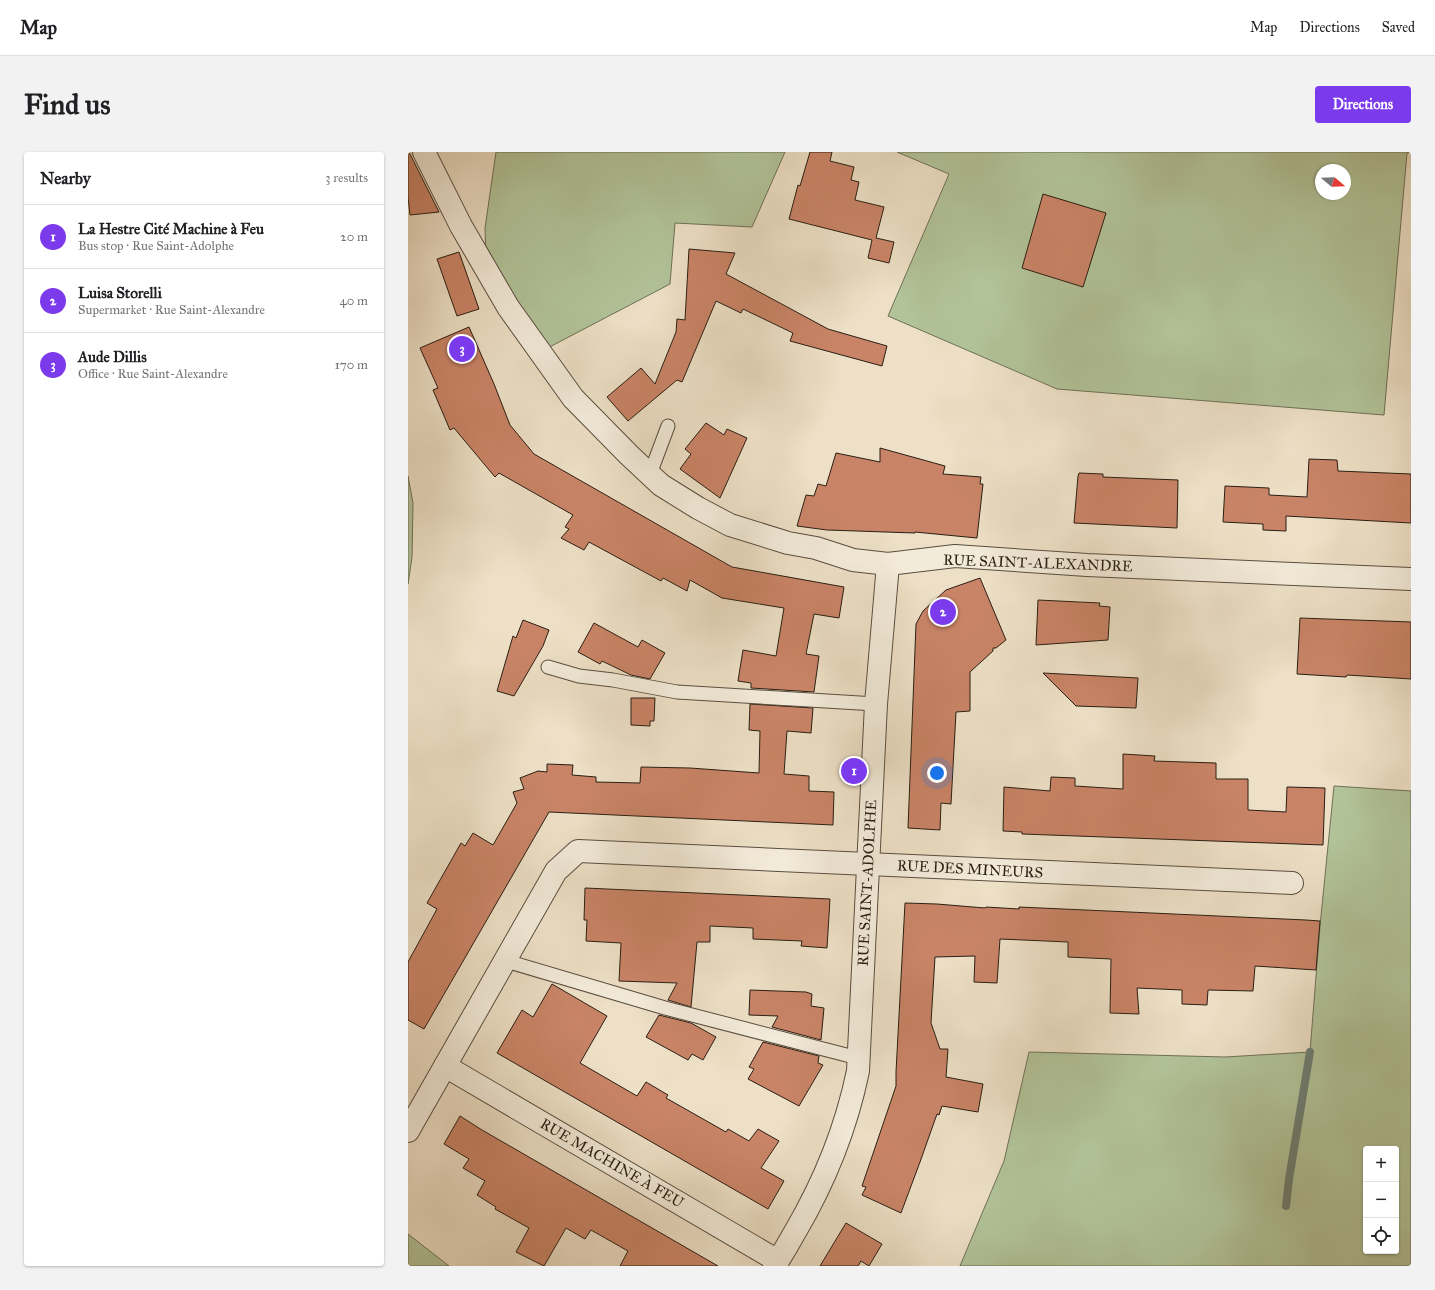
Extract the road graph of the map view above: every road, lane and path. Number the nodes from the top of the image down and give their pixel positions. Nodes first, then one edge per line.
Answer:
1 (424, 152) edge
2 (668, 426) dead end
3 (650, 474) junction
4 (888, 564) junction
5 (1411, 579) edge
6 (548, 667) dead end
7 (876, 704) junction
8 (868, 865) junction
9 (1292, 883) dead end
10 (506, 961) junction
11 (858, 1058) junction
12 (445, 1066) junction
13 (408, 1131) edge
14 (776, 1263) edge

1 - 3 street, RUE SAINT-ALEXANDRE
2 - 3 lane
3 - 4 street, RUE SAINT-ALEXANDRE
4 - 5 street, RUE SAINT-ALEXANDRE
4 - 7 street, RUE SAINT-ADOLPHE
6 - 7 lane
7 - 8 street, RUE SAINT-ADOLPHE
8 - 9 street, RUE DES MINEURS
8 - 10 street, RUE DES MINEURS
8 - 11 street, RUE SAINT-ADOLPHE
10 - 11 lane
10 - 12 street
11 - 14 street, RUE SAINT-ADOLPHE
12 - 13 street
12 - 14 street, RUE MACHINE À FEU

